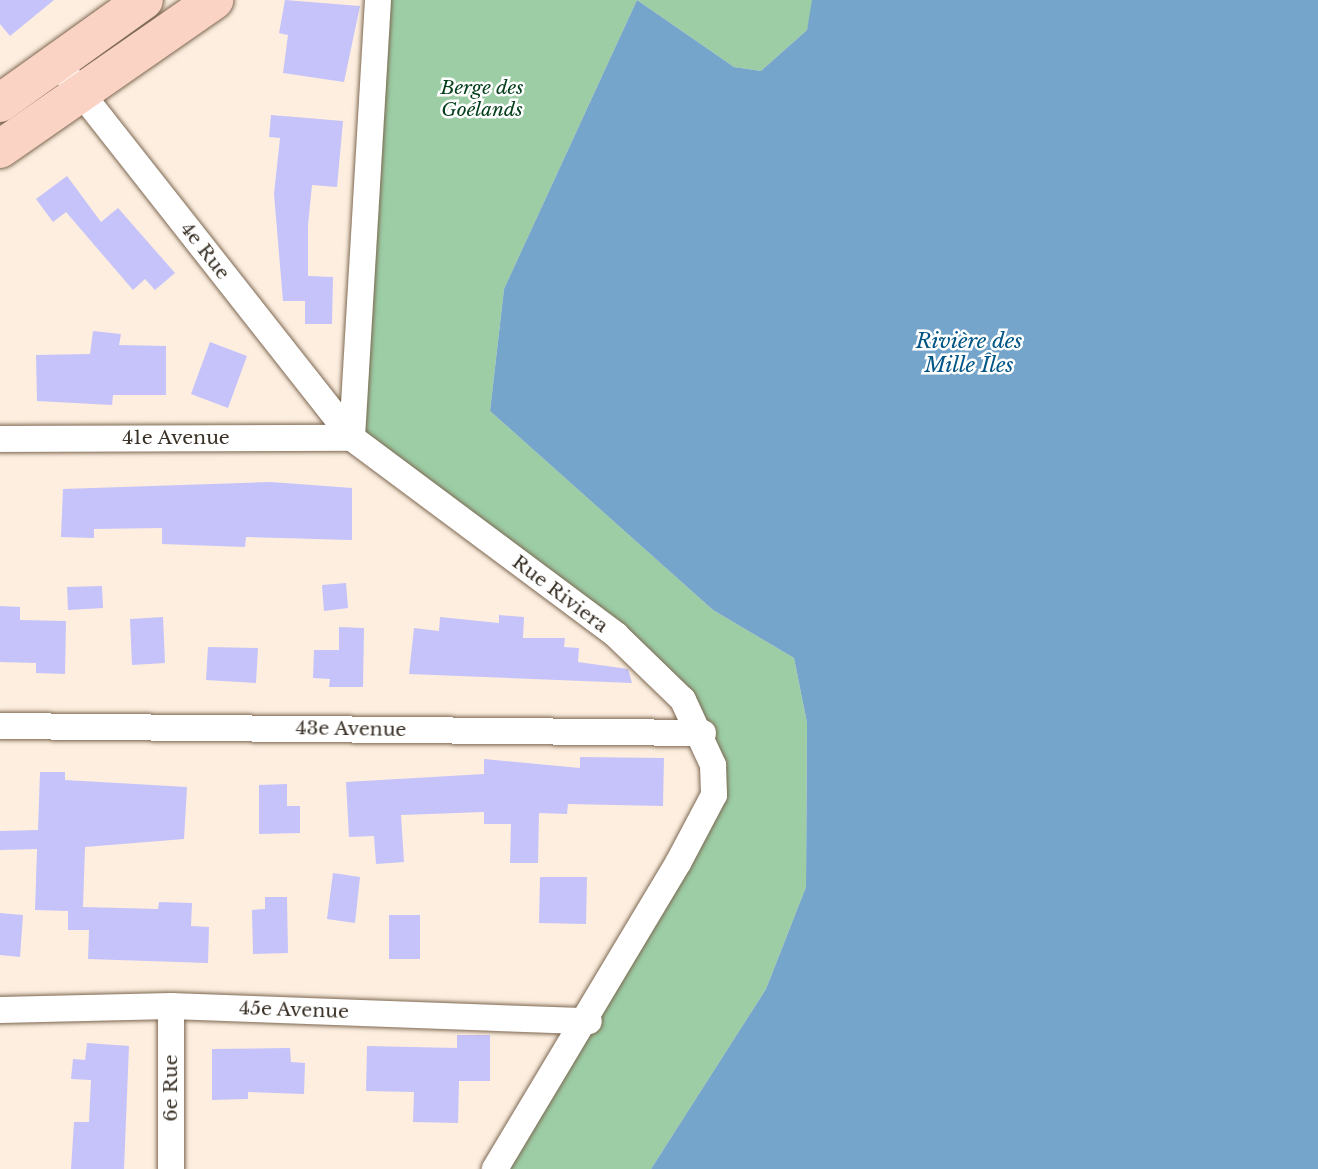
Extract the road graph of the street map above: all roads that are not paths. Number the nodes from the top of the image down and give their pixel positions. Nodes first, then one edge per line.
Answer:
1 (144, 0) edge
2 (214, 0) edge
3 (378, 0) edge
4 (58, 62) junction
5 (82, 95) junction
6 (0, 103) edge
7 (0, 149) edge
8 (352, 438) junction
9 (0, 439) edge
10 (0, 726) edge
11 (703, 733) junction
12 (171, 1006) junction
13 (0, 1010) edge
14 (589, 1021) junction
15 (171, 1169) edge
16 (495, 1169) edge

1 - 4 main road
2 - 5 main road
3 - 8 street
4 - 5 street, 4e Rue
4 - 6 main road
5 - 7 main road
5 - 8 street, 4e Rue
8 - 9 street, 41e Avenue
8 - 11 street, Rue Riviera
10 - 11 street, 43e Avenue
11 - 14 street, Rue Riviera
12 - 13 street, 45e Avenue
12 - 14 street, 45e Avenue
12 - 15 street, 6e Rue
14 - 16 street, Rue Riviera

